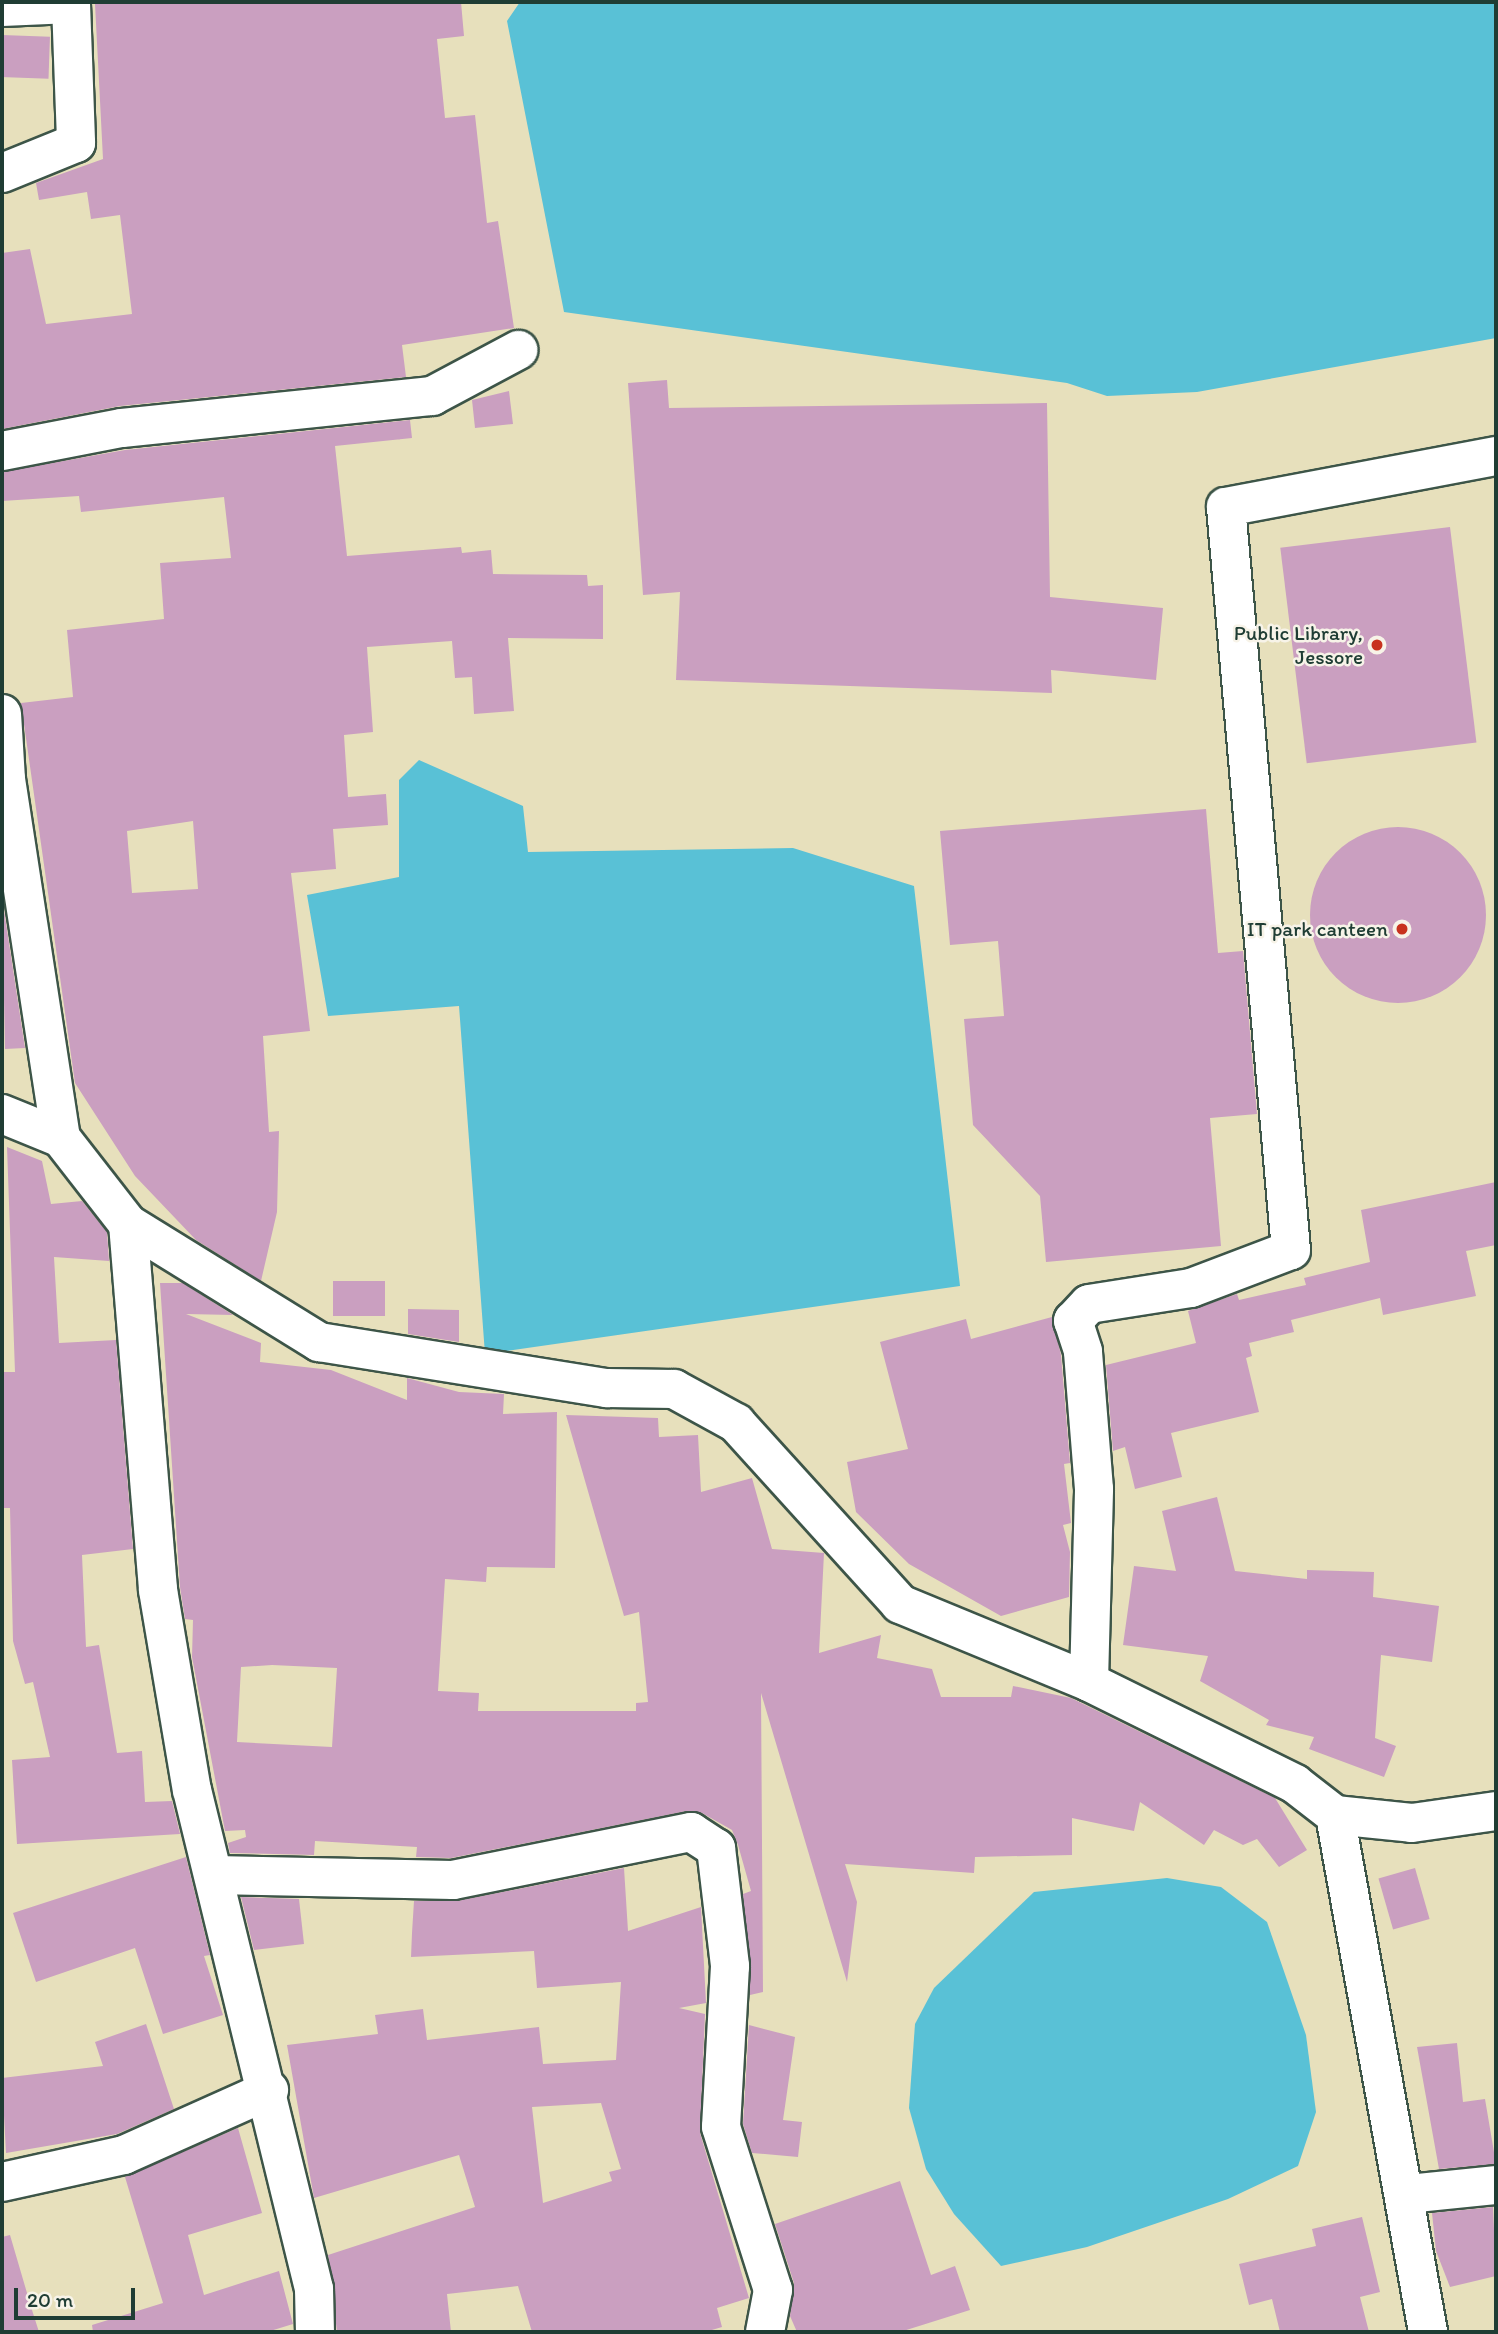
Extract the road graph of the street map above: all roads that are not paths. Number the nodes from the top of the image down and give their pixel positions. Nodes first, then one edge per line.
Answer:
1 (2, 7) edge
2 (2, 173) edge
3 (518, 350) dead end
4 (2, 451) edge
5 (1496, 456) edge
6 (2, 714) edge
7 (2, 1114) edge
8 (61, 1138) junction
9 (128, 1224) junction
10 (1089, 1682) junction
11 (1496, 1811) edge
12 (1335, 1815) junction
13 (214, 1875) junction
14 (269, 2090) junction
15 (2, 2182) edge
16 (1496, 2185) edge
17 (1408, 2194) junction
18 (315, 2332) edge
19 (765, 2332) edge
20 (1428, 2332) edge

1 - 2 street
3 - 4 street
5 - 10 street
6 - 8 street
7 - 8 street
8 - 9 street
9 - 10 street
9 - 13 street
10 - 12 street
11 - 12 street
12 - 17 street
13 - 14 street
13 - 19 street
14 - 15 street
14 - 18 street
16 - 17 street
17 - 20 street

